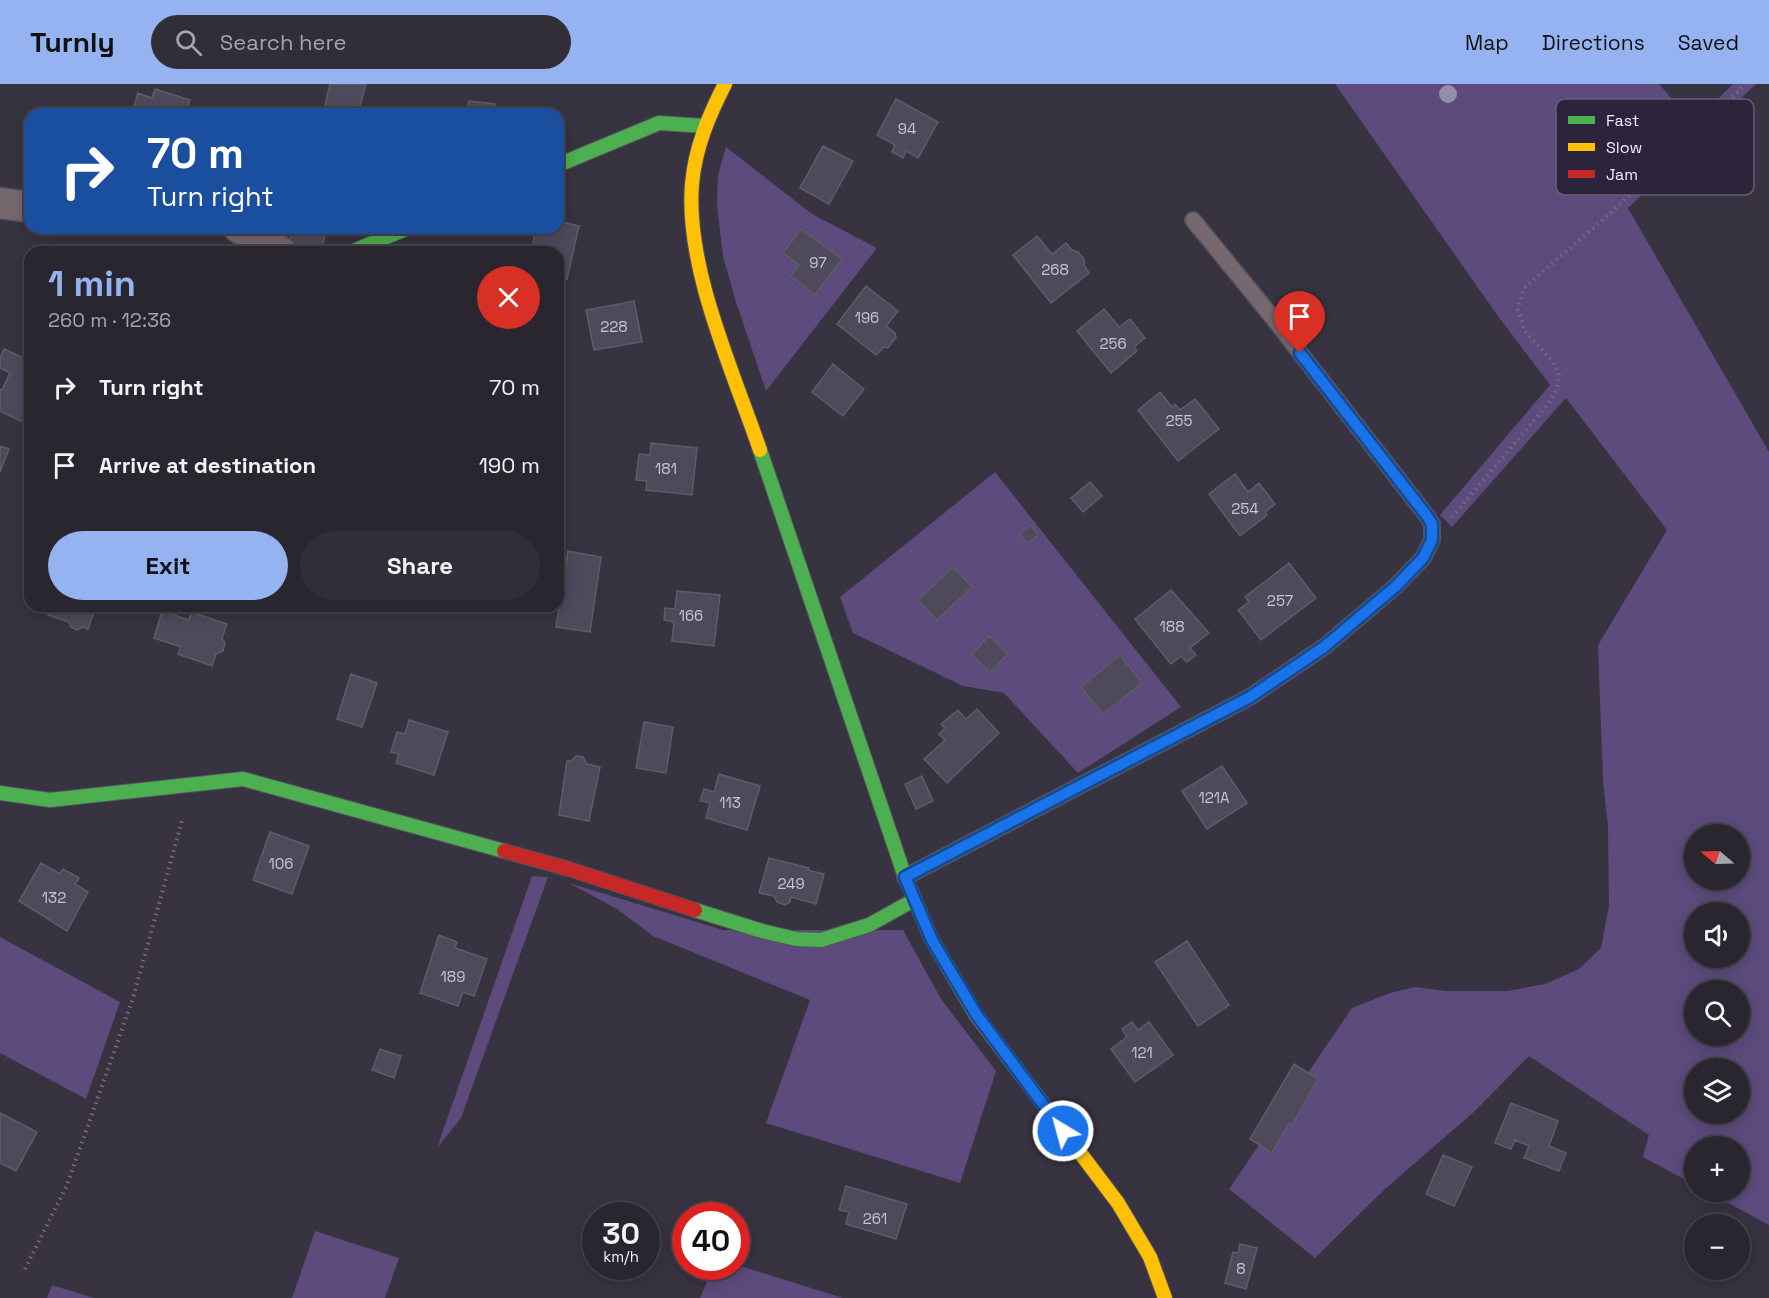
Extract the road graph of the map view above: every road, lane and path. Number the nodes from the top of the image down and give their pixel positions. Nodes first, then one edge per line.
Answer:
1 (725, 84) edge
2 (1746, 84) edge
3 (1730, 99) edge
4 (705, 126) junction
5 (564, 163) edge
6 (1630, 195) edge
7 (0, 203) edge
8 (24, 206) edge
9 (1193, 220) dead end
10 (250, 234) edge
11 (394, 234) edge
12 (270, 246) edge
13 (365, 246) edge
14 (1432, 540) junction
15 (192, 784) junction
16 (0, 793) edge
17 (905, 877) junction
18 (915, 900) junction
19 (25, 1269) dead end
20 (1165, 1298) edge

1 - 4 street
2 - 3 path
4 - 5 street
4 - 17 street
6 - 14 path
7 - 8 street
9 - 14 lane
10 - 12 street
11 - 13 street
14 - 17 lane
15 - 16 street
15 - 18 street
15 - 19 path
17 - 18 street
18 - 20 street

